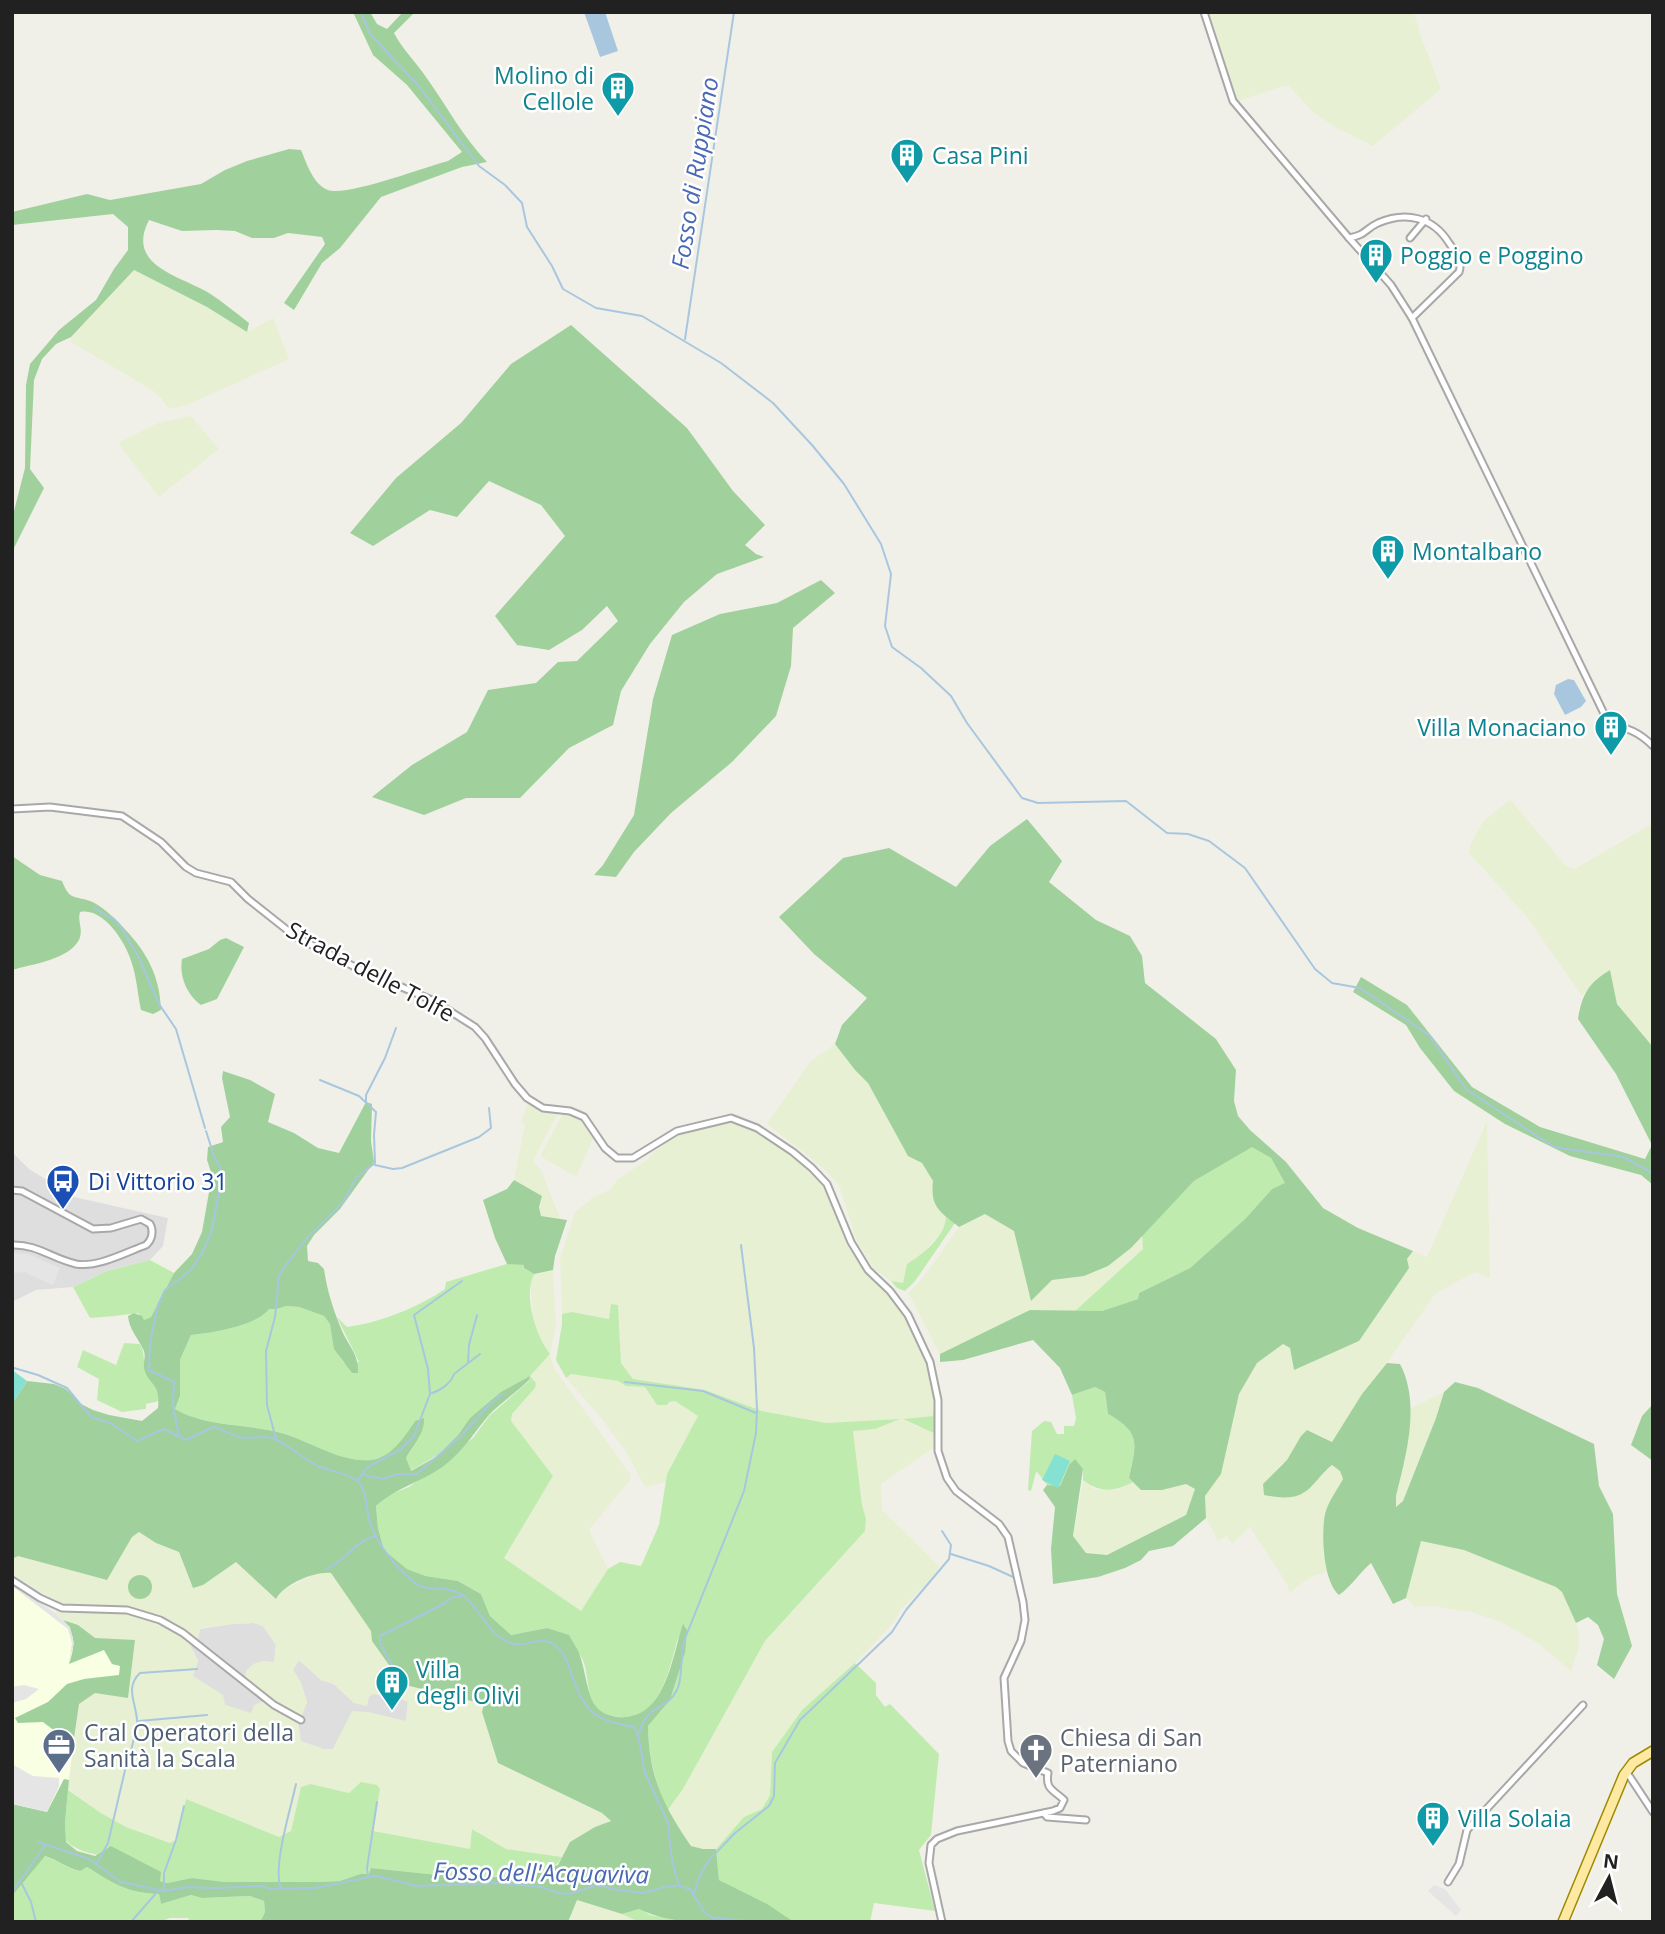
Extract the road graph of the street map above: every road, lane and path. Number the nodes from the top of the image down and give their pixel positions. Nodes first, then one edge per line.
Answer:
1 (1204, 12) edge
2 (1426, 219) junction
3 (1349, 238) junction
4 (1410, 238) dead end
5 (1412, 318) junction
6 (1653, 746) edge
7 (12, 809) edge
8 (12, 1190) edge
9 (12, 1245) edge
10 (12, 1580) edge
11 (1583, 1706) dead end
12 (301, 1720) dead end
13 (1653, 1751) edge
14 (1626, 1771) junction
15 (1653, 1812) edge
16 (1044, 1813) junction
17 (1086, 1820) dead end
18 (1448, 1882) dead end
19 (943, 1922) edge
20 (1563, 1922) edge

1 - 3 street
2 - 3 street
2 - 4 street
2 - 5 street
3 - 5 street
5 - 6 street
7 - 16 street, Strada delle Tolfe
8 - 9 street
10 - 12 street
11 - 18 street
13 - 14 main road
14 - 15 street
14 - 20 main road
16 - 17 street
16 - 19 street

